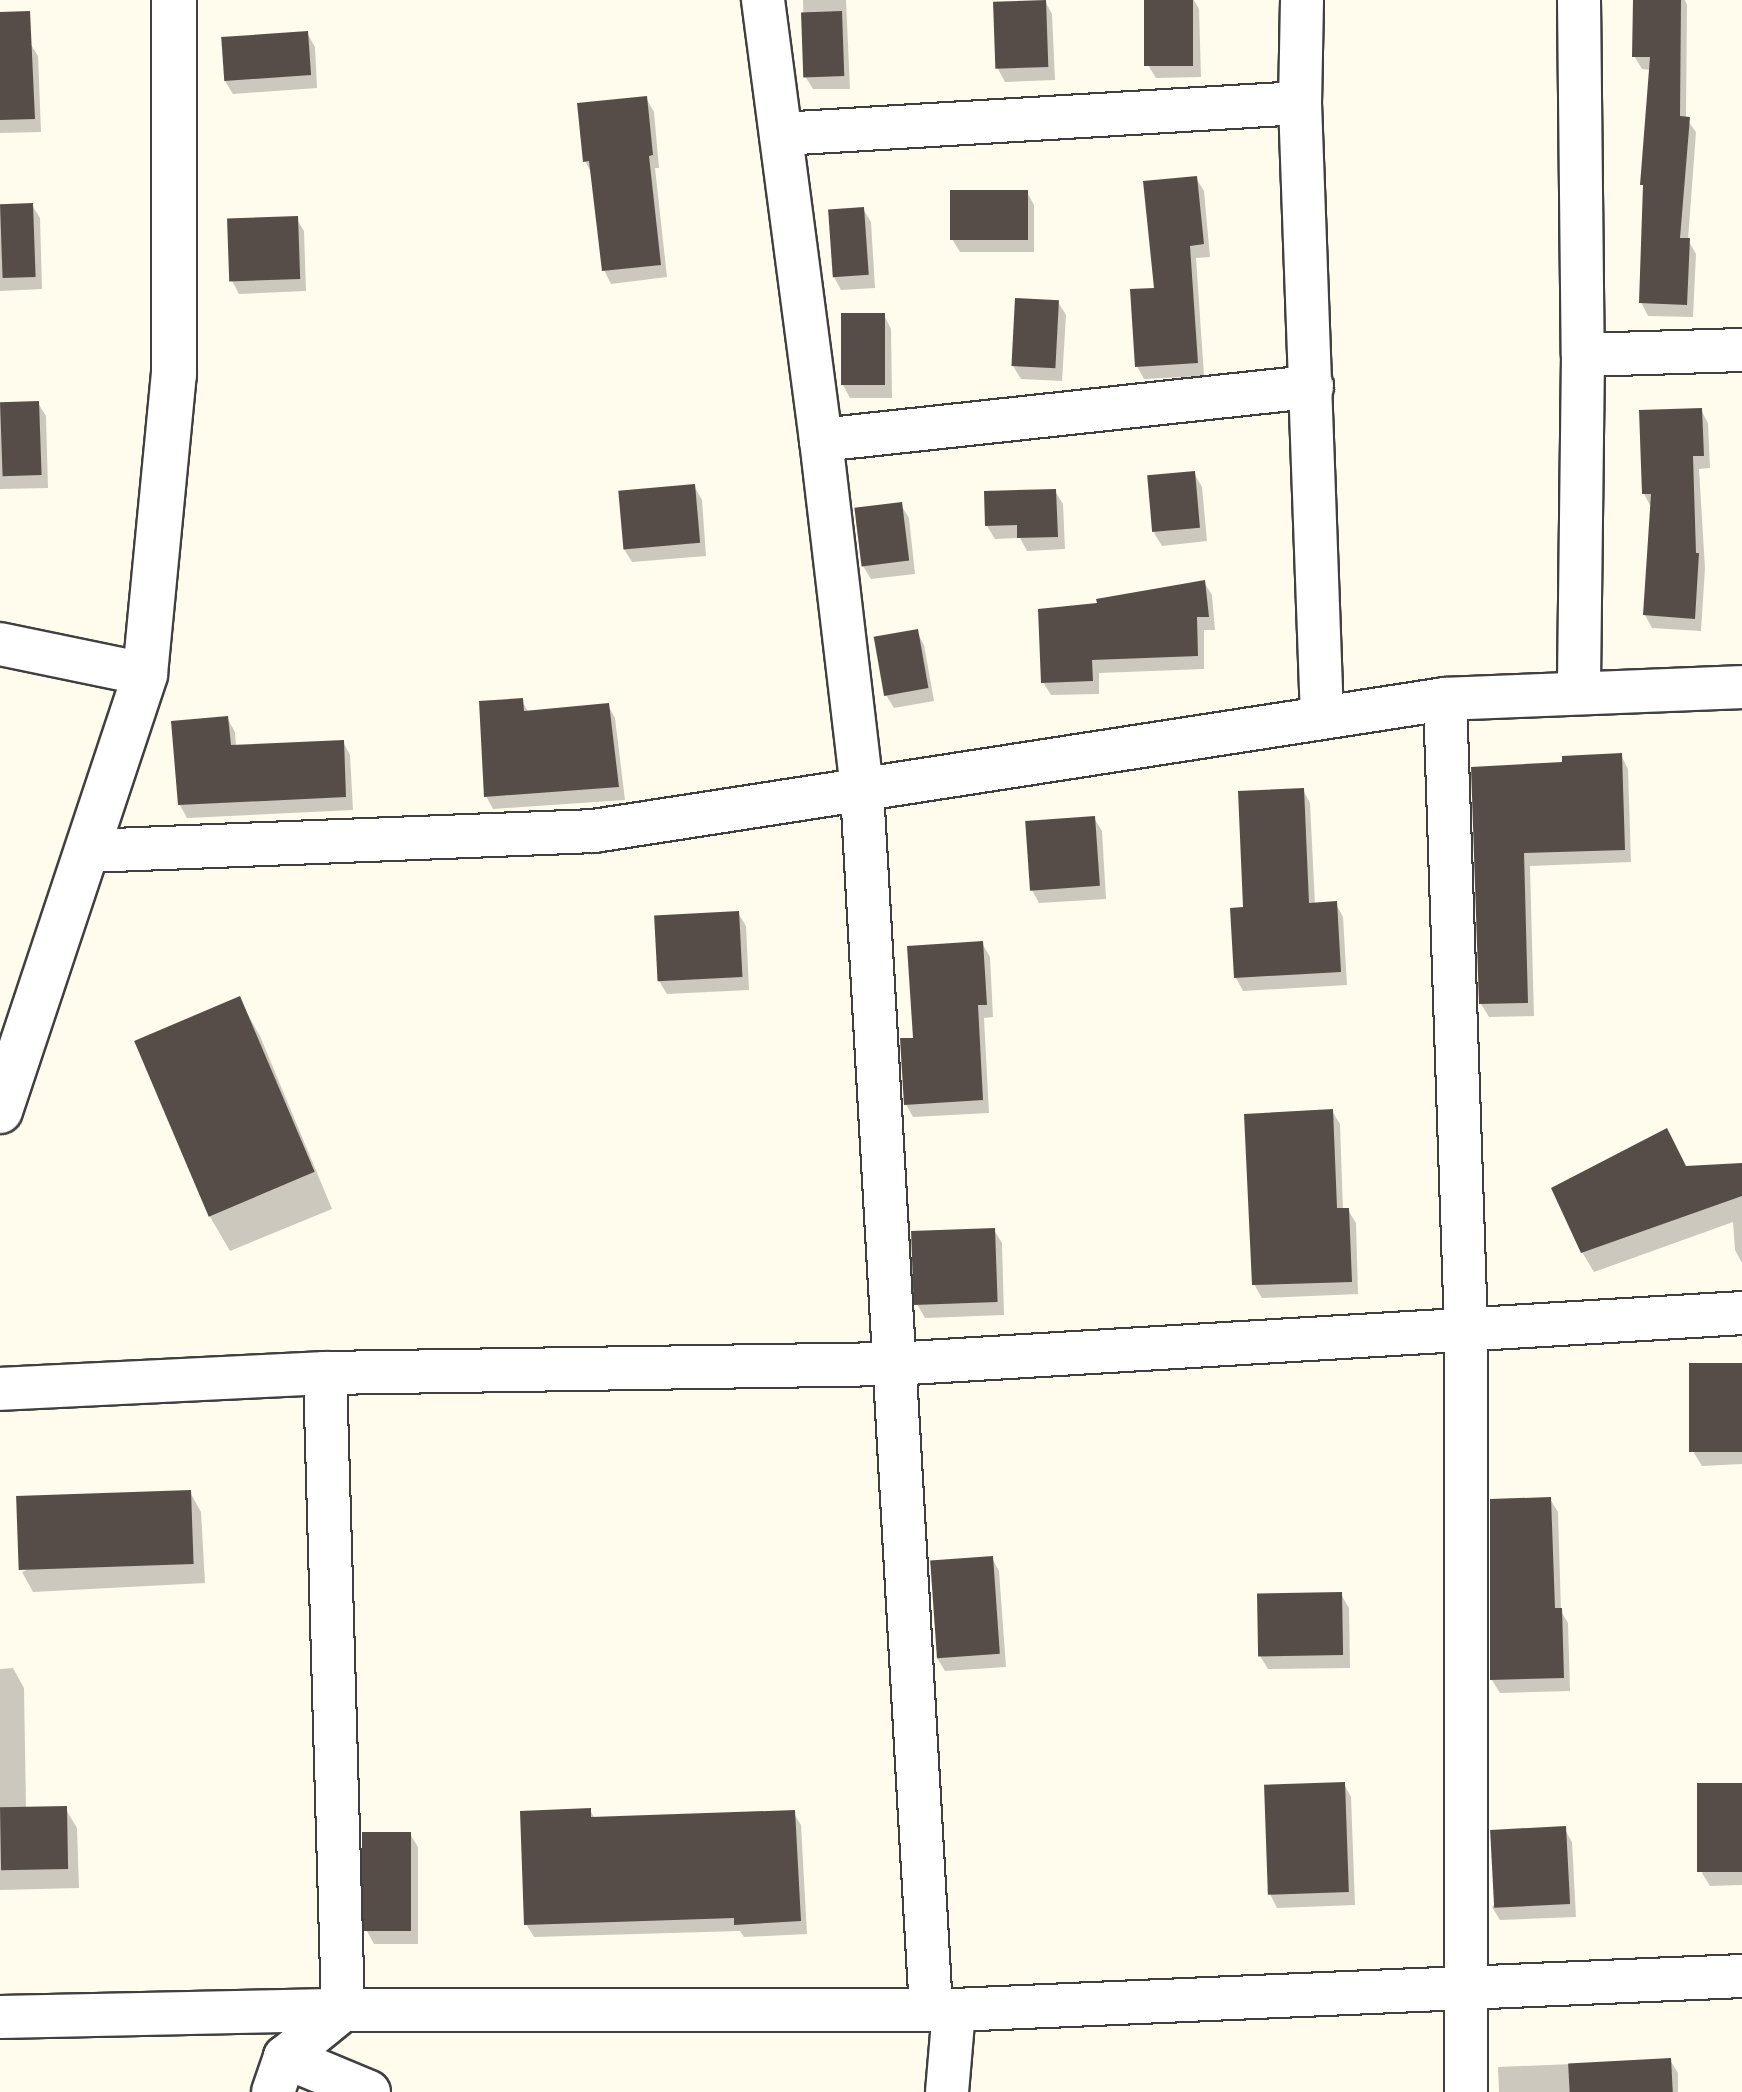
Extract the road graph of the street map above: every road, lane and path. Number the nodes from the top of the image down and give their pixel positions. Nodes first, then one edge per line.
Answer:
1 (174, 0) edge
2 (763, 0) edge
3 (1302, 0) edge
4 (1579, 0) edge
5 (1300, 103) junction
6 (781, 134) junction
7 (1742, 350) edge
8 (1583, 355) junction
9 (1312, 387) junction
10 (821, 440) junction
11 (0, 644) edge
12 (145, 674) junction
13 (1742, 687) edge
14 (1579, 692) junction
15 (1445, 699) junction
16 (1322, 718) junction
17 (862, 791) junction
18 (88, 851) junction
19 (0, 1111) edge
20 (1742, 1313) edge
21 (1466, 1330) junction
22 (892, 1364) junction
23 (325, 1373) junction
24 (0, 1389) edge
25 (1742, 1976) edge
26 (1469, 1986) junction
27 (343, 2010) junction
28 (942, 2010) junction
29 (0, 2017) edge
30 (279, 2074) edge
31 (369, 2092) edge
32 (947, 2092) edge
33 (1466, 2092) edge

1 - 12 street
2 - 6 street
3 - 5 street
4 - 8 street
5 - 6 street
5 - 9 street
6 - 10 street
7 - 8 street
8 - 14 street
9 - 10 street
9 - 16 street
10 - 17 street
11 - 12 street
12 - 18 street
13 - 14 street
14 - 15 street
15 - 16 street
15 - 21 street
16 - 17 street
17 - 18 street
17 - 22 street
18 - 19 street
20 - 21 street
21 - 22 street
21 - 26 street
22 - 23 street
22 - 28 street
23 - 24 street
23 - 27 street
25 - 26 street
26 - 28 street
26 - 33 street
27 - 28 street
27 - 29 street
27 - 30 street
28 - 32 street
30 - 31 street

